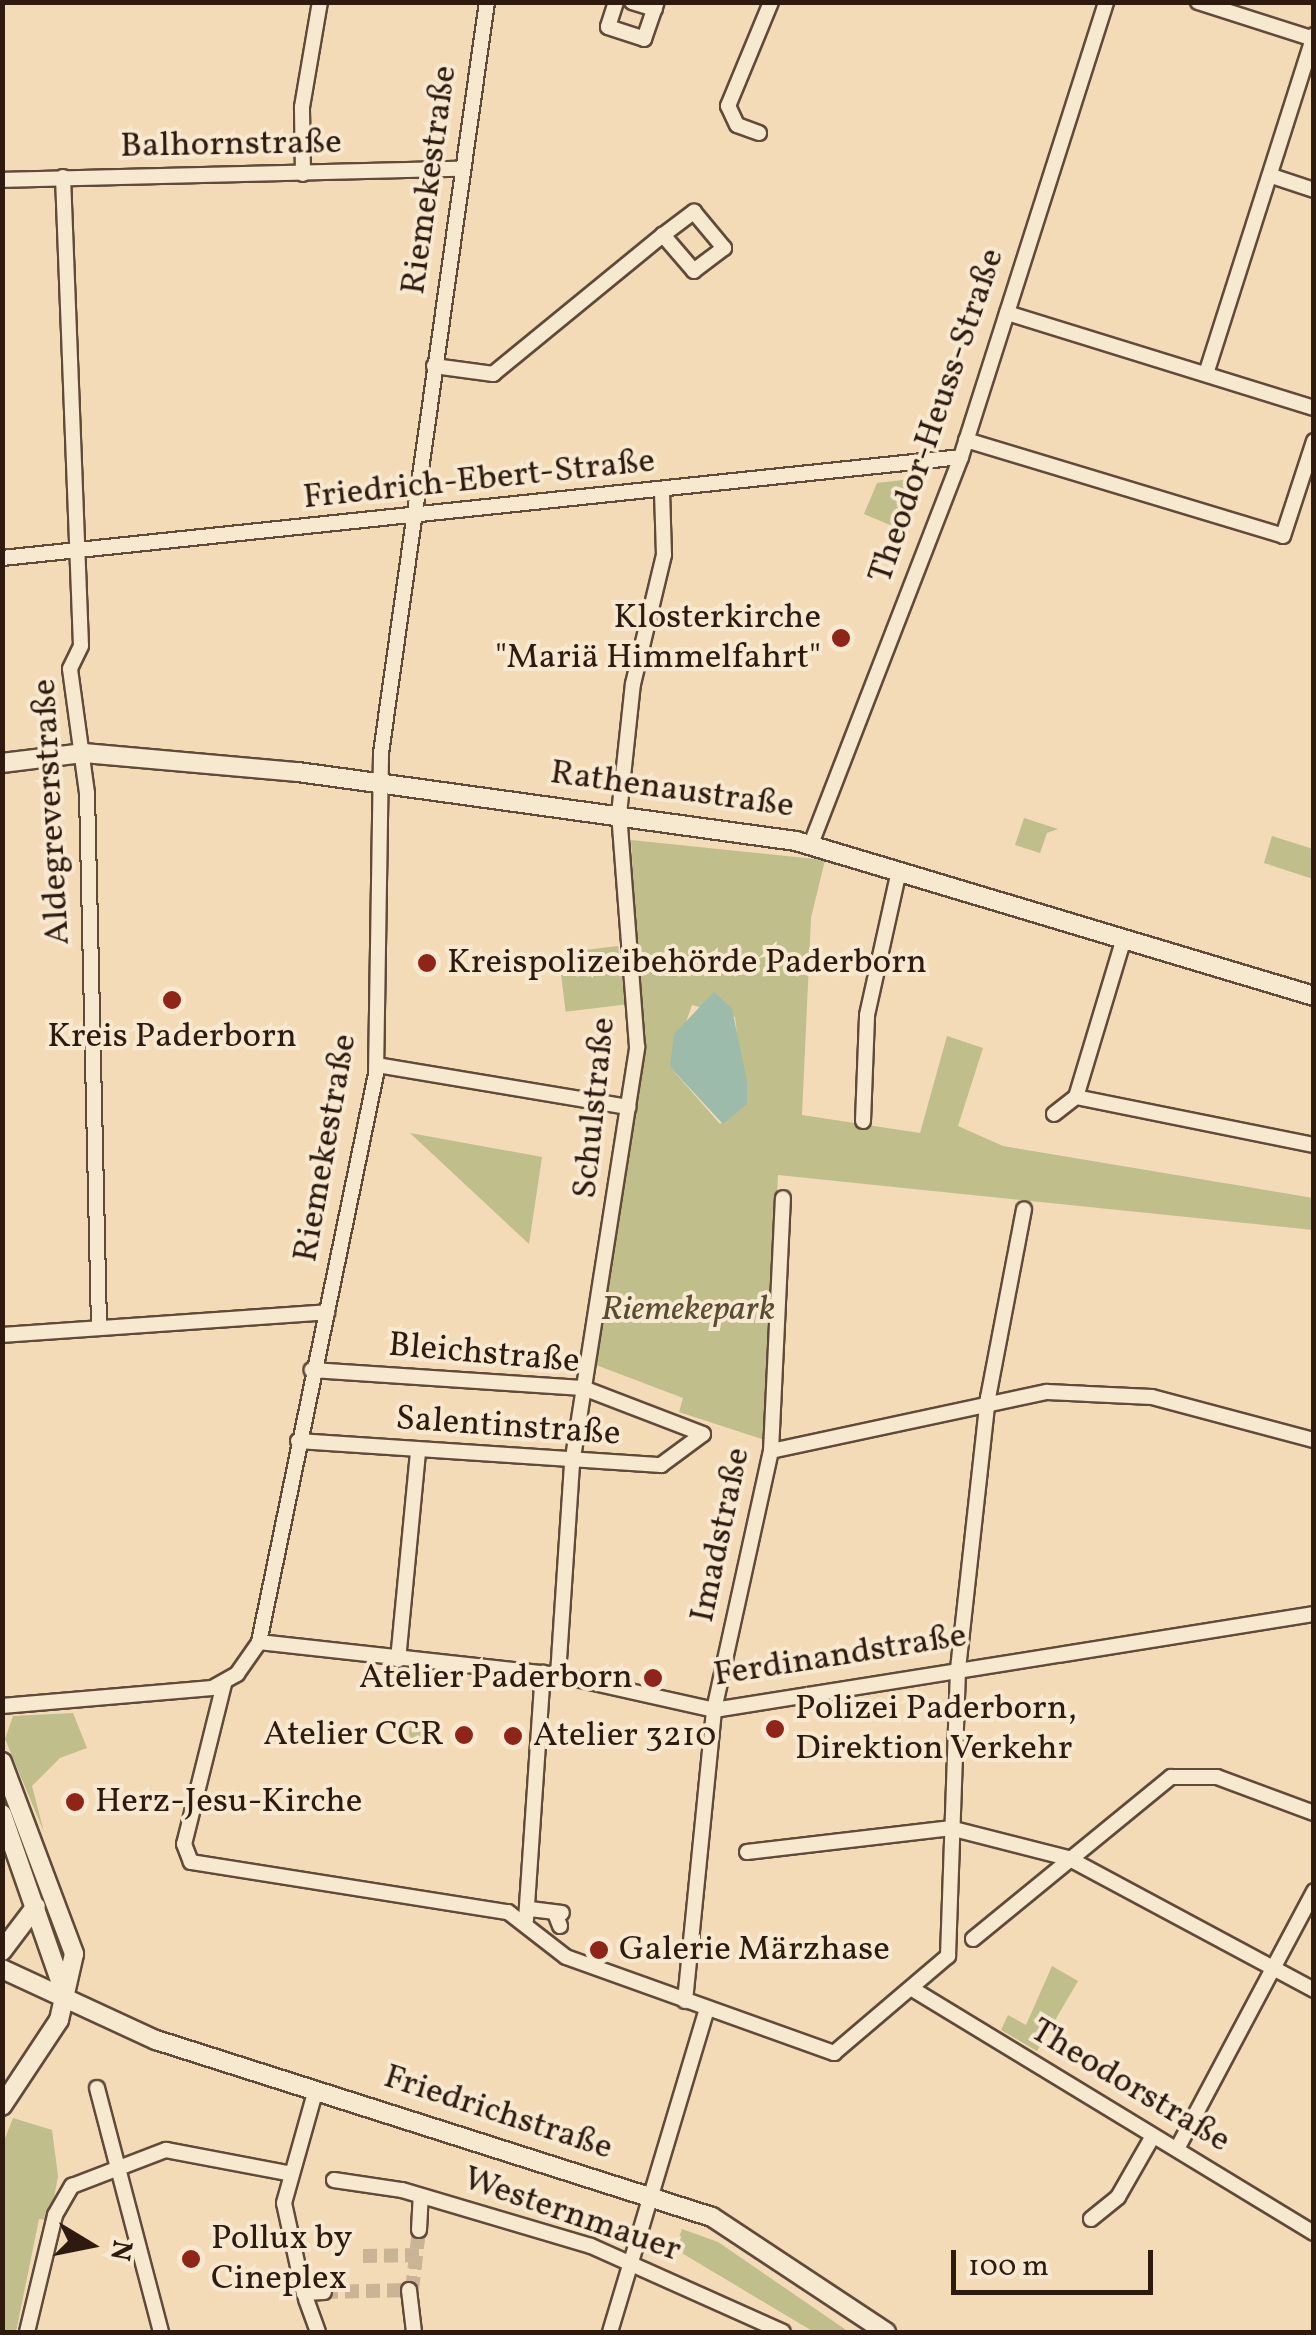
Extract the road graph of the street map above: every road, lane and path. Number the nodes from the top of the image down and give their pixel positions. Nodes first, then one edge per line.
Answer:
1 (320, 2) edge
2 (487, 2) edge
3 (616, 2) edge
4 (632, 2) edge
5 (771, 2) edge
6 (1106, 2) edge
7 (1198, 2) edge
8 (656, 6) edge
9 (1313, 37) edge
10 (759, 133) dead end
11 (461, 170) junction
12 (303, 174) junction
13 (1272, 176) junction
14 (63, 178) junction
15 (2, 180) edge
16 (1314, 190) edge
17 (663, 235) dead end
18 (1007, 312) junction
19 (434, 366) junction
20 (1206, 374) junction
21 (1314, 408) edge
22 (966, 440) junction
23 (1314, 442) edge
24 (961, 457) junction
25 (662, 490) junction
26 (410, 518) junction
27 (77, 551) junction
28 (2, 558) edge
29 (84, 754) junction
30 (2, 763) edge
31 (379, 782) junction
32 (618, 814) junction
33 (811, 844) junction
34 (899, 871) junction
35 (1124, 938) junction
36 (1314, 996) edge
37 (377, 1064) junction
38 (1076, 1097) junction
39 (630, 1107) junction
40 (1054, 1114) dead end
41 (862, 1121) dead end
42 (1314, 1145) edge
43 (783, 1198) dead end
44 (1024, 1209) dead end
45 (327, 1312) junction
46 (98, 1325) junction
47 (2, 1335) edge
48 (312, 1370) junction
49 (583, 1388) junction
50 (988, 1398) junction
51 (704, 1434) joint
52 (1314, 1440) edge
53 (298, 1441) junction
54 (771, 1451) junction
55 (418, 1453) junction
56 (572, 1464) junction
57 (1314, 1614) edge
58 (259, 1642) junction
59 (398, 1660) junction
60 (958, 1669) junction
61 (551, 1674) junction
62 (224, 1684) junction
63 (2, 1706) edge
64 (714, 1710) junction
65 (2, 1762) edge
66 (2, 1814) edge
67 (1314, 1814) edge
68 (950, 1828) junction
69 (747, 1852) dead end
70 (1068, 1858) junction
71 (1314, 1892) edge
72 (36, 1906) junction
73 (528, 1915) junction
74 (559, 1917) dead end
75 (973, 1939) dead end
76 (2, 1951) edge
77 (2, 1969) edge
78 (1274, 1969) junction
79 (914, 1990) junction
80 (1314, 1990) edge
81 (67, 2000) junction
82 (685, 2001) junction
83 (706, 2012) junction
84 (97, 2088) dead end
85 (316, 2089) junction
86 (2, 2106) edge
87 (1153, 2136) junction
88 (1177, 2149) junction
89 (119, 2163) junction
90 (292, 2174) junction
91 (334, 2180) dead end
92 (420, 2196) junction
93 (654, 2197) junction
94 (1091, 2218) dead end
95 (419, 2230) tunnel mouth
96 (1314, 2234) edge
97 (634, 2266) junction
98 (409, 2290) tunnel mouth
99 (324, 2292) tunnel mouth
100 (305, 2295) junction
101 (28, 2332) edge
102 (160, 2332) edge
103 (318, 2332) edge
104 (414, 2332) edge
105 (610, 2332) edge
106 (783, 2332) edge
107 (886, 2332) edge

1 - 12 street
2 - 11 street, Riemekestraße
3 - 8 street
4 - 8 street
5 - 10 street
6 - 18 street, Theodor-Heuss-Straße
7 - 9 street
9 - 13 street
11 - 12 street, Balhornstraße
11 - 19 street, Riemekestraße
12 - 14 street, Balhornstraße
13 - 16 street
13 - 20 street
14 - 15 street, Balhornstraße
14 - 27 street, Aldegreverstraße
17 - 19 street
18 - 20 street
18 - 22 street, Theodor-Heuss-Straße
19 - 26 street, Riemekestraße
20 - 21 street
22 - 23 street
22 - 24 street, Theodor-Heuss-Straße
24 - 25 street, Friedrich-Ebert-Straße
24 - 33 street, Theodor-Heuss-Straße
25 - 26 street, Friedrich-Ebert-Straße
25 - 32 street, Schulstraße
26 - 27 street, Friedrich-Ebert-Straße
26 - 31 street, Riemekestraße
27 - 28 street, Friedrich-Ebert-Straße
27 - 29 street, Aldegreverstraße
29 - 30 main road, Rathenaustraße
29 - 31 main road, Rathenaustraße
29 - 46 street, Aldegreverstraße
31 - 32 main road, Rathenaustraße
31 - 37 street, Riemekestraße
32 - 33 main road, Rathenaustraße
32 - 39 street, Schulstraße
33 - 34 main road, Rathenaustraße
34 - 35 main road, Rathenaustraße
34 - 41 street
35 - 36 main road, Rathenaustraße
35 - 38 street
37 - 39 street
37 - 45 street, Riemekestraße
38 - 40 street
38 - 42 street
39 - 49 street, Schulstraße
43 - 54 street, Imadstraße
44 - 50 street
45 - 46 street
45 - 48 street, Riemekestraße
46 - 47 street
48 - 49 street, Bleichstraße
48 - 53 street, Riemekestraße
49 - 51 street, Bleichstraße
49 - 56 street, Schulstraße
50 - 52 street
50 - 54 street
50 - 60 street
51 - 56 street, Salentinstraße
53 - 55 street, Salentinstraße
53 - 58 street, Riemekestraße
54 - 64 street, Imadstraße
55 - 56 street, Salentinstraße
55 - 59 street
56 - 61 street, Schulstraße
57 - 60 street, Ferdinandstraße
58 - 59 street, Ferdinandstraße
58 - 62 street, Riemekestraße
59 - 61 street, Ferdinandstraße
60 - 64 street, Ferdinandstraße
60 - 68 street
61 - 64 street, Ferdinandstraße
61 - 73 street, Schulstraße
62 - 63 street
62 - 73 street, Riemekestraße
64 - 82 street, Imadstraße
65 - 81 main road
66 - 72 main road
67 - 70 street
68 - 69 street
68 - 70 street
68 - 79 street
70 - 75 street
70 - 78 street
71 - 78 street
72 - 76 main road
72 - 81 main road
73 - 74 street
73 - 82 street
77 - 81 main road, Friedrichstraße
78 - 80 street
78 - 88 street
79 - 83 street
79 - 87 street, Theodorstraße
81 - 85 main road, Friedrichstraße
81 - 86 main road
82 - 83 street
83 - 93 street
84 - 89 street
85 - 90 street
85 - 93 main road, Friedrichstraße
87 - 88 street, Theodorstraße
87 - 94 street
88 - 96 street, Theodorstraße
89 - 90 street
89 - 101 street
89 - 102 street
90 - 100 street
91 - 92 street, Westernmauer
92 - 95 street
92 - 97 street, Westernmauer
93 - 97 street
93 - 107 main road, Friedrichstraße
97 - 105 street
97 - 106 street, Westernmauer
98 - 104 street
99 - 100 street
100 - 103 street

